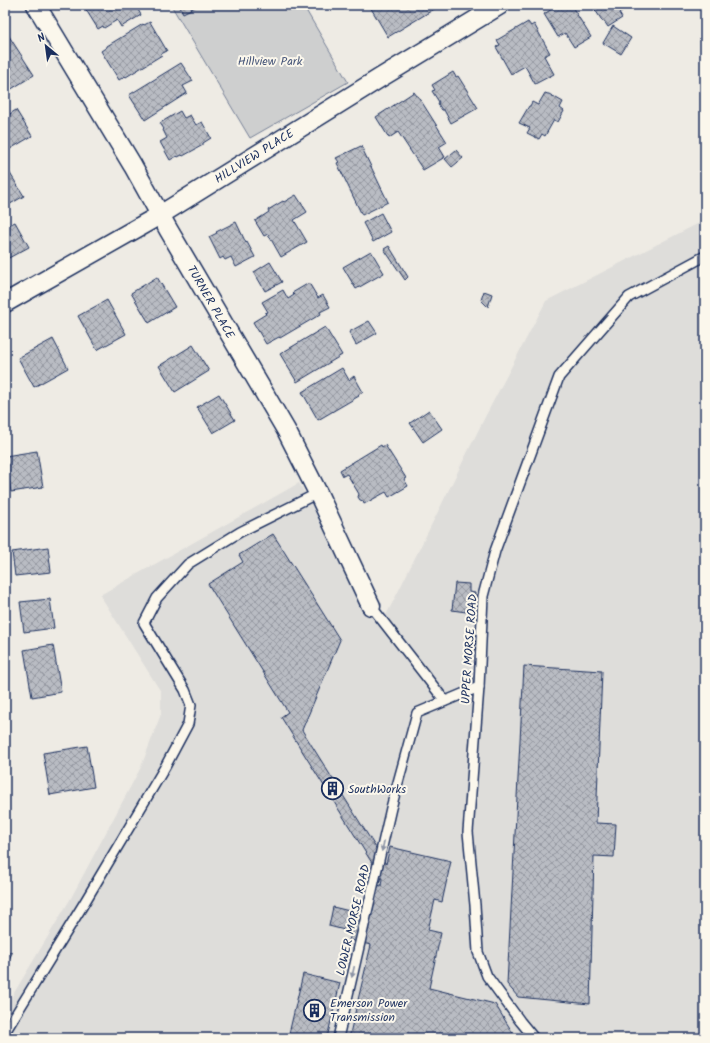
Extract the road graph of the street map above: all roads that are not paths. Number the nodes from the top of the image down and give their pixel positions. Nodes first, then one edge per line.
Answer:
1 (36, 5) edge
2 (500, 5) edge
3 (160, 215) junction
4 (705, 256) edge
5 (5, 303) edge
6 (318, 493) junction
7 (371, 606) joint
8 (479, 687) junction
9 (445, 702) junction
10 (5, 1032) edge
11 (338, 1038) edge
12 (534, 1038) edge

1 - 3 street, TURNER PLACE
2 - 3 street, HILLVIEW PLACE
3 - 5 street, HILLVIEW PLACE
3 - 6 street, TURNER PLACE
4 - 8 lane, UPPER MORSE ROAD
6 - 7 street, TURNER PLACE
6 - 10 lane
7 - 9 lane
8 - 9 lane
8 - 12 lane, UPPER MORSE ROAD
9 -> 11 lane, LOWER MORSE ROAD

